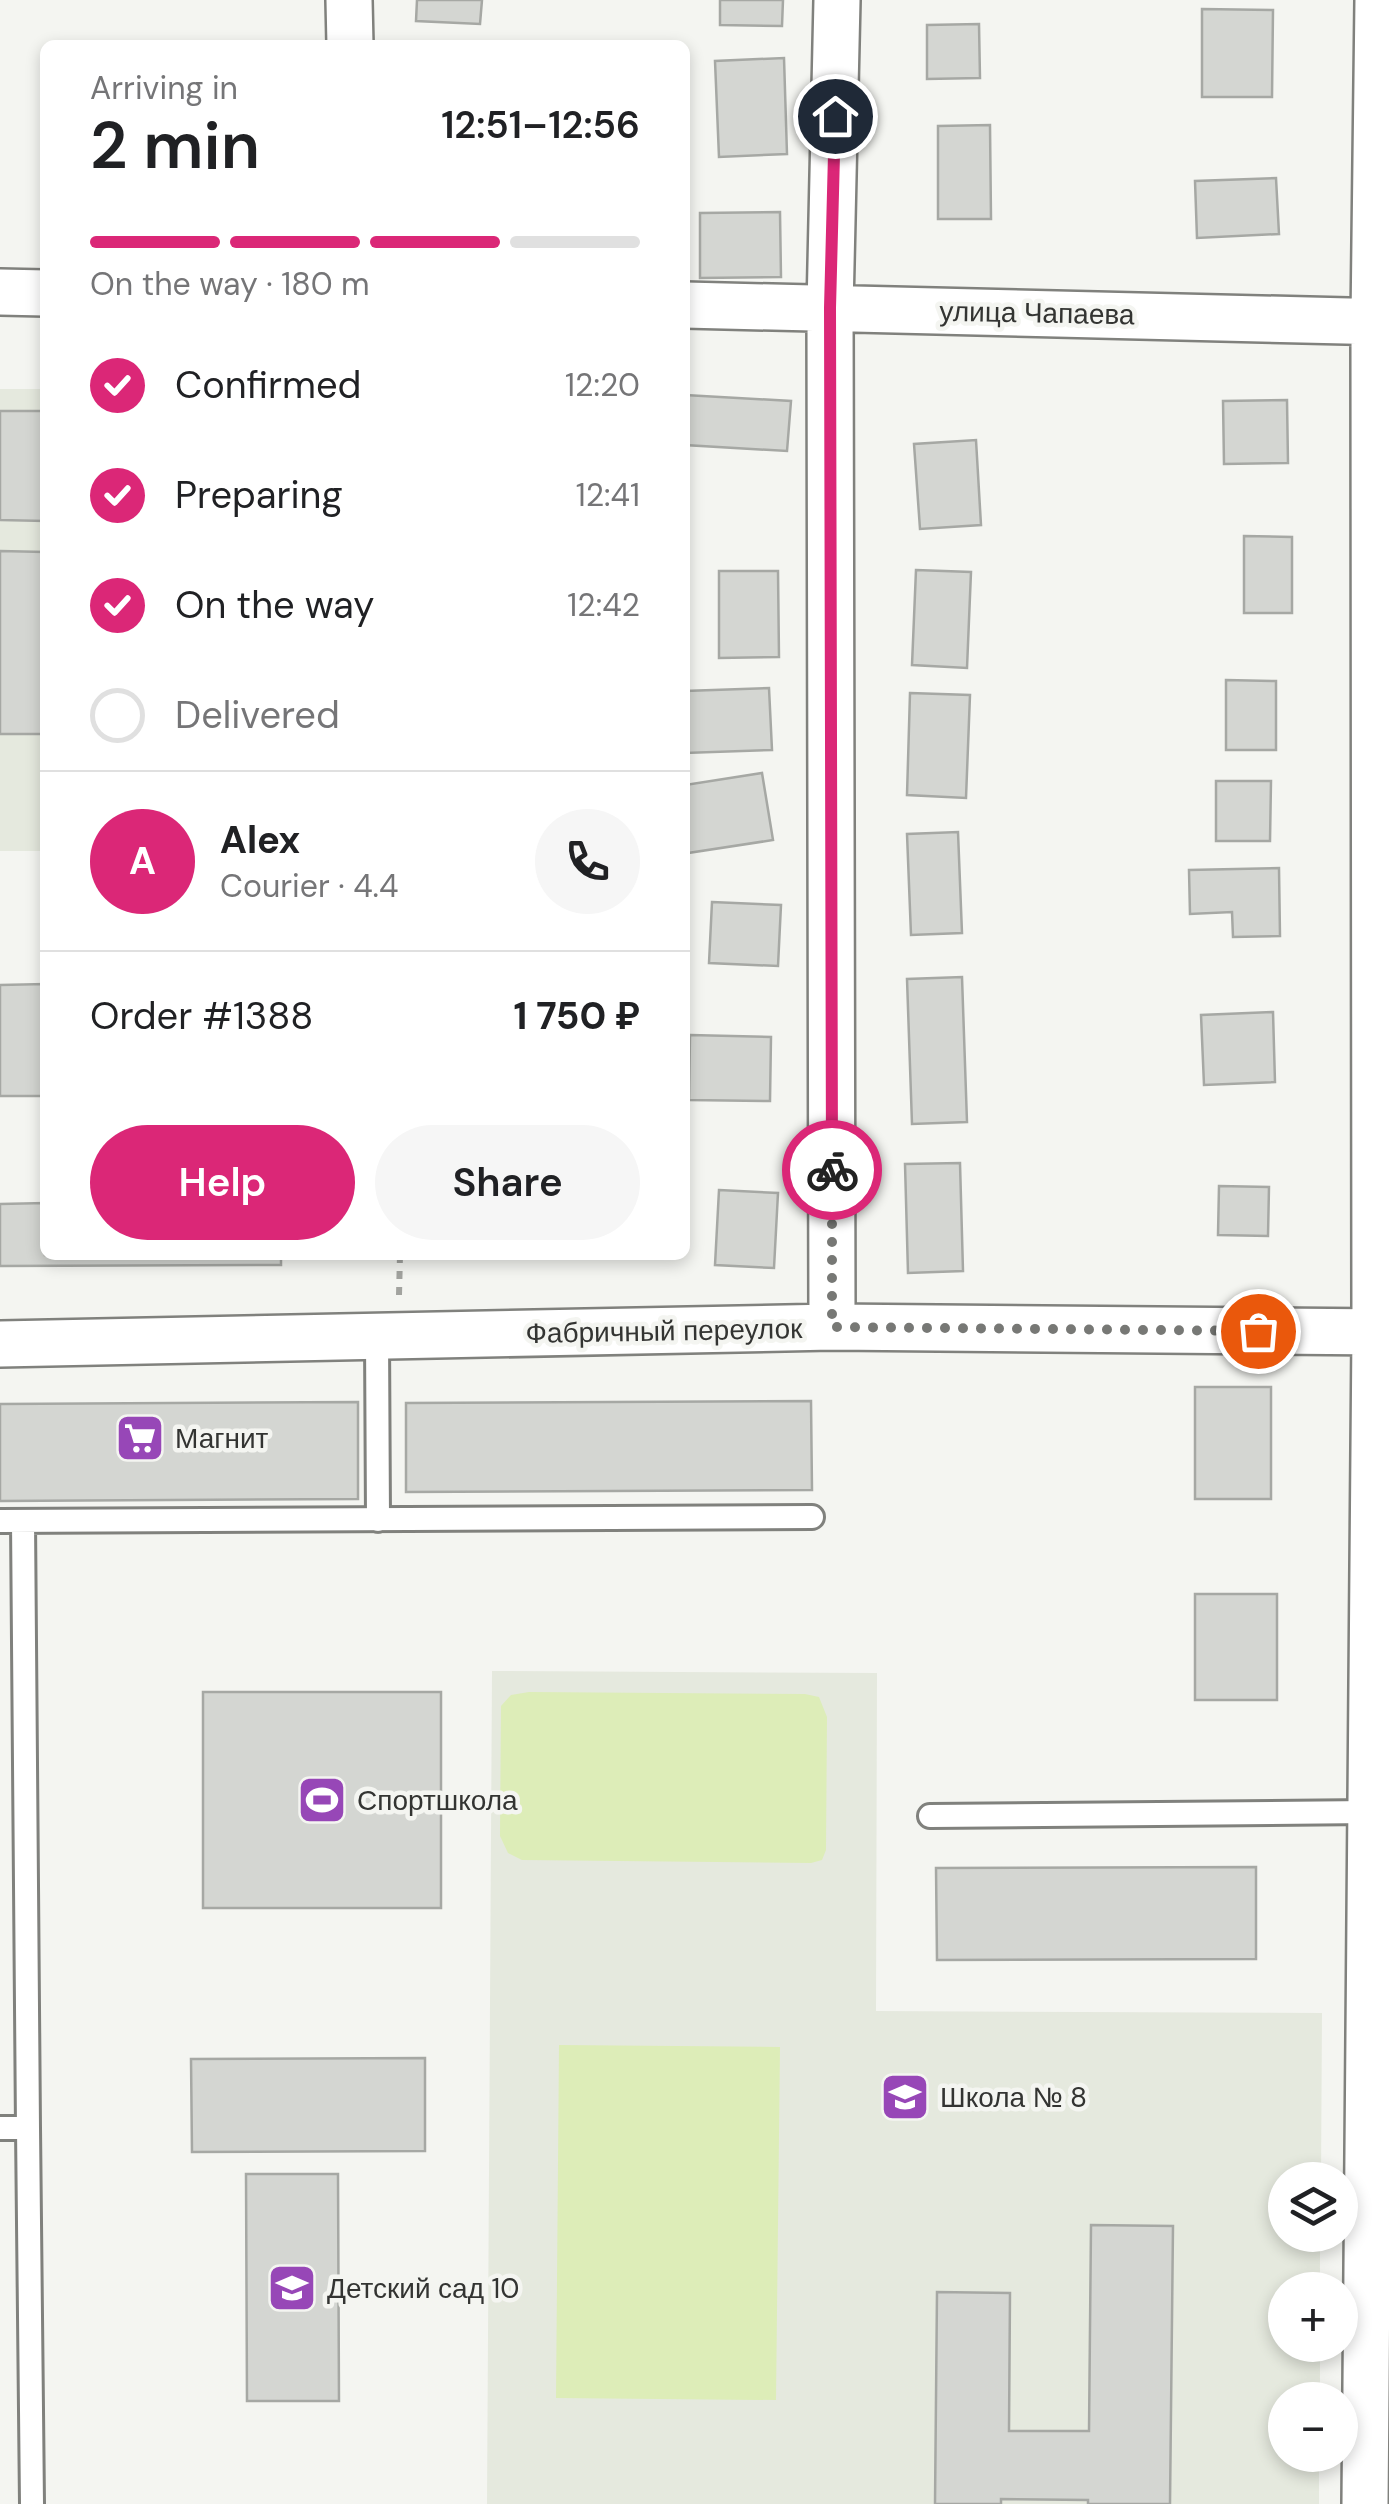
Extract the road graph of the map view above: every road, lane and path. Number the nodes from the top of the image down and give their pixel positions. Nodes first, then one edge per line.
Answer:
1 (350, 0) edge
2 (837, 0) edge
3 (1378, 0) edge
4 (350, 40) edge
5 (0, 292) edge
6 (40, 293) edge
7 (690, 305) edge
8 (830, 308) junction
9 (1382, 322) edge
10 (832, 1327) junction
11 (1382, 1332) edge
12 (388, 1336) junction
13 (0, 1344) edge
14 (812, 1517) dead end
15 (378, 1520) junction
16 (12, 1521) edge
17 (1370, 1812) junction
18 (930, 1816) dead end
19 (0, 2128) edge
20 (28, 2128) junction
21 (32, 2504) edge
22 (1364, 2504) edge

1 - 4 street
2 - 8 street
3 - 9 street
5 - 6 street
7 - 8 street, улица Чапаева
8 - 9 street, улица Чапаева
8 - 10 street
9 - 11 street
10 - 11 street, Фабричный переулок
10 - 12 street, Фабричный переулок
11 - 17 street
12 - 13 street, Фабричный переулок
12 - 15 lane
14 - 15 lane
15 - 16 lane
16 - 20 lane
17 - 18 lane
17 - 22 street
19 - 20 lane
20 - 21 lane

